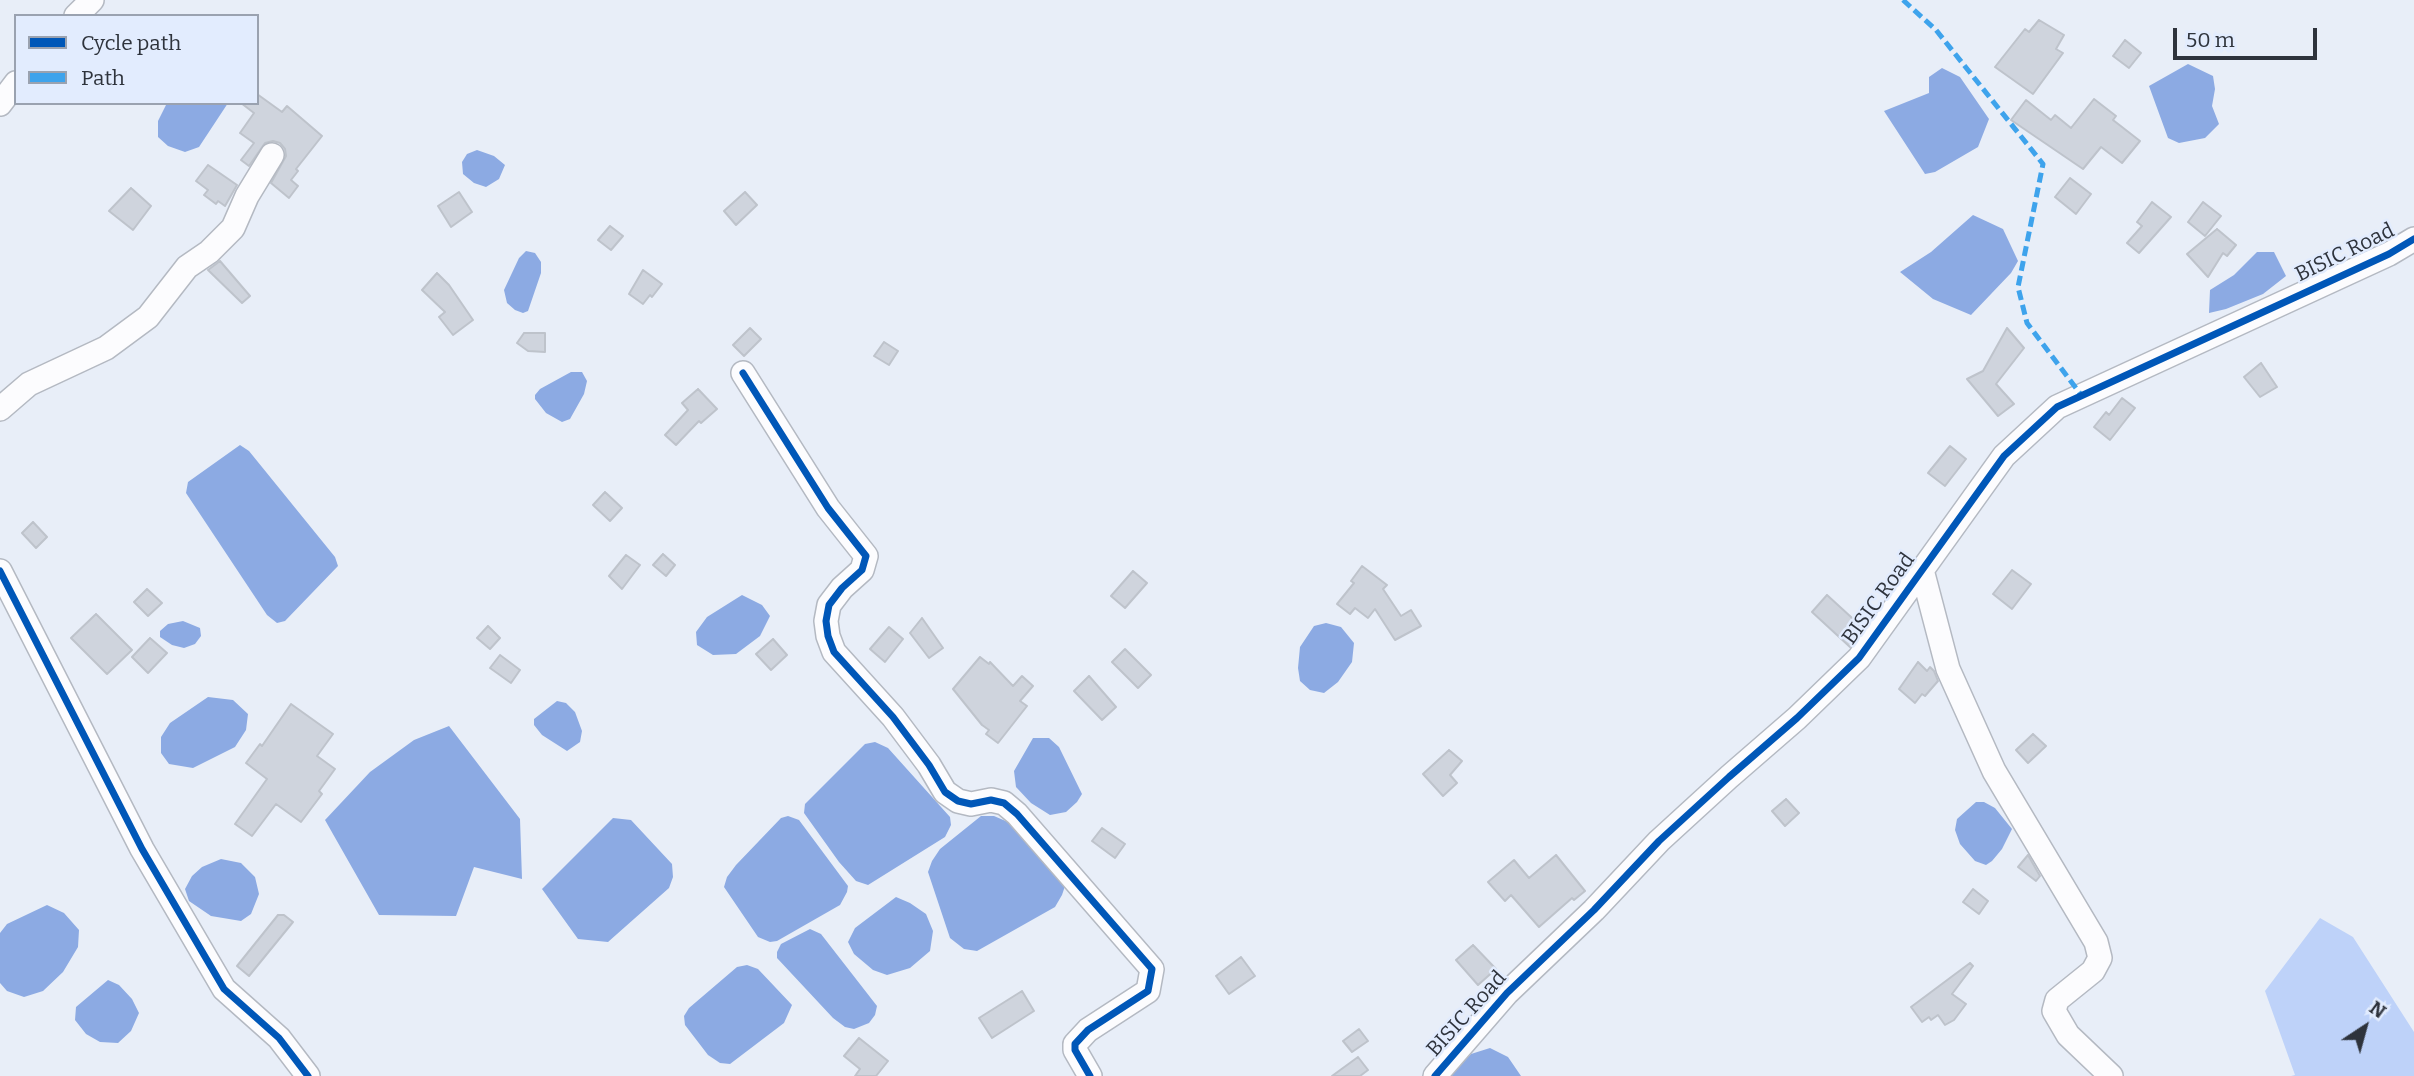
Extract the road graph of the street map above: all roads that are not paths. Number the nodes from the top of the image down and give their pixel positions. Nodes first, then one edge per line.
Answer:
1 (92, 0) edge
2 (78, 14) edge
3 (14, 86) edge
4 (0, 104) edge
5 (272, 155) dead end
6 (2414, 239) edge
7 (743, 373) dead end
8 (0, 409) edge
9 (1922, 570) junction
10 (0, 571) edge
11 (309, 1076) edge
12 (1090, 1076) edge
13 (1435, 1076) edge
14 (2111, 1076) edge

1 - 2 street
3 - 4 street
5 - 8 street
6 - 9 street, BISIC Road
7 - 12 street
9 - 13 street, BISIC Road
9 - 14 street
10 - 11 street

